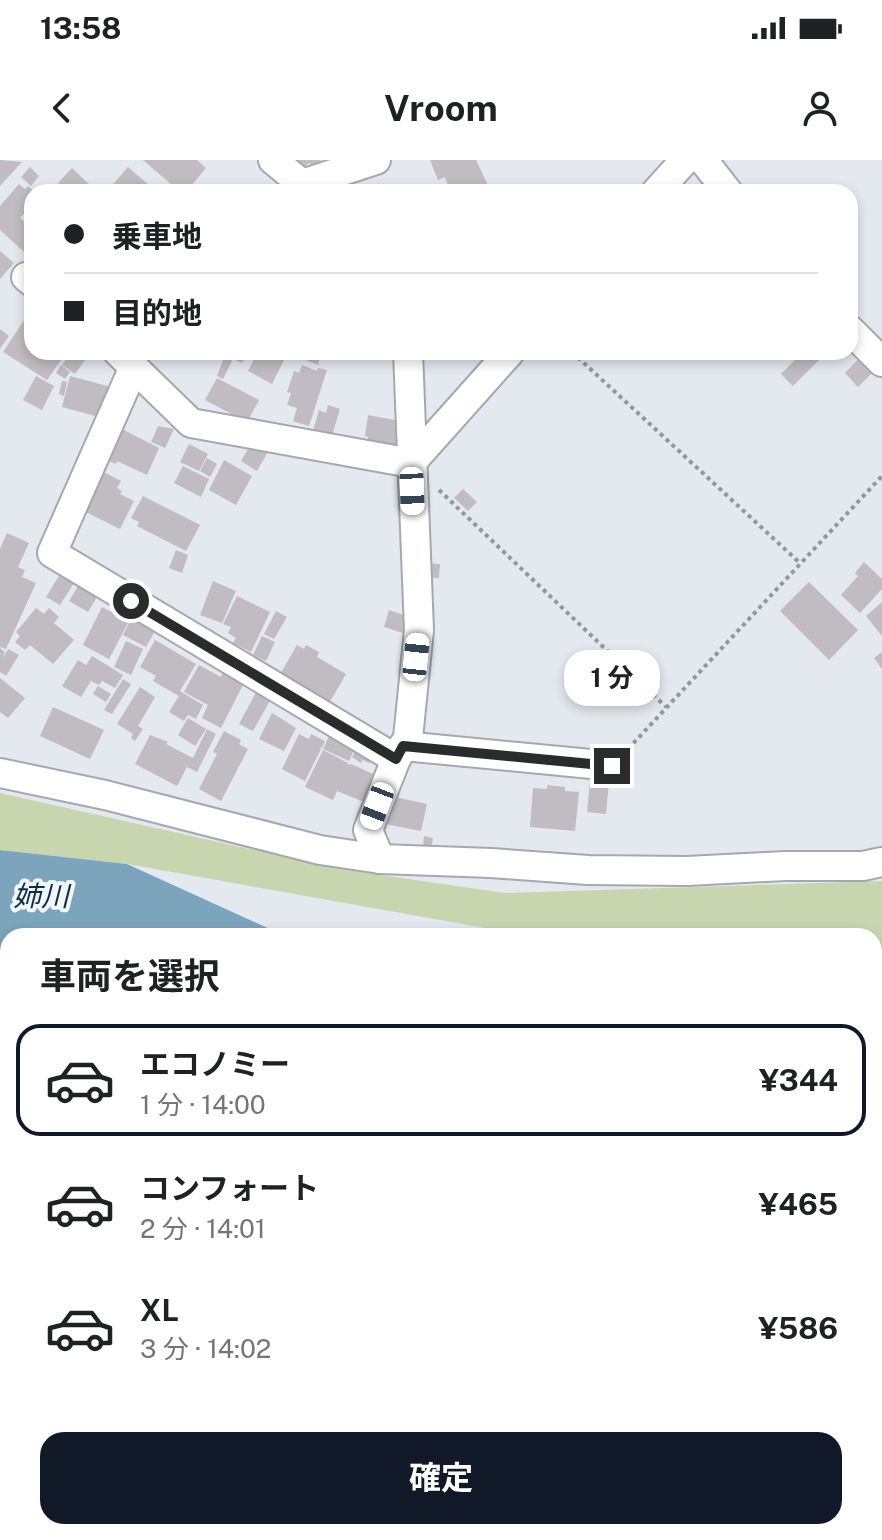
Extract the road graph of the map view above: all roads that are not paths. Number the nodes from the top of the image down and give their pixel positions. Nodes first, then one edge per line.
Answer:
1 (273, 160) edge
2 (376, 160) edge
3 (685, 160) edge
4 (703, 160) edge
5 (302, 184) edge
6 (317, 184) edge
7 (663, 184) edge
8 (722, 184) edge
9 (858, 338) edge
10 (126, 360) edge
11 (408, 360) edge
12 (503, 360) edge
13 (882, 362) edge
14 (411, 463) junction
15 (400, 753) junction
16 (612, 766) road end
17 (0, 773) edge
18 (380, 859) junction
19 (882, 862) edge

1 - 5 street
2 - 6 street
3 - 7 street
4 - 8 street
9 - 13 street
10 - 14 street
10 - 15 street
11 - 14 street
12 - 14 street
14 - 15 street
15 - 16 street
15 - 18 street
17 - 18 street
18 - 19 street

